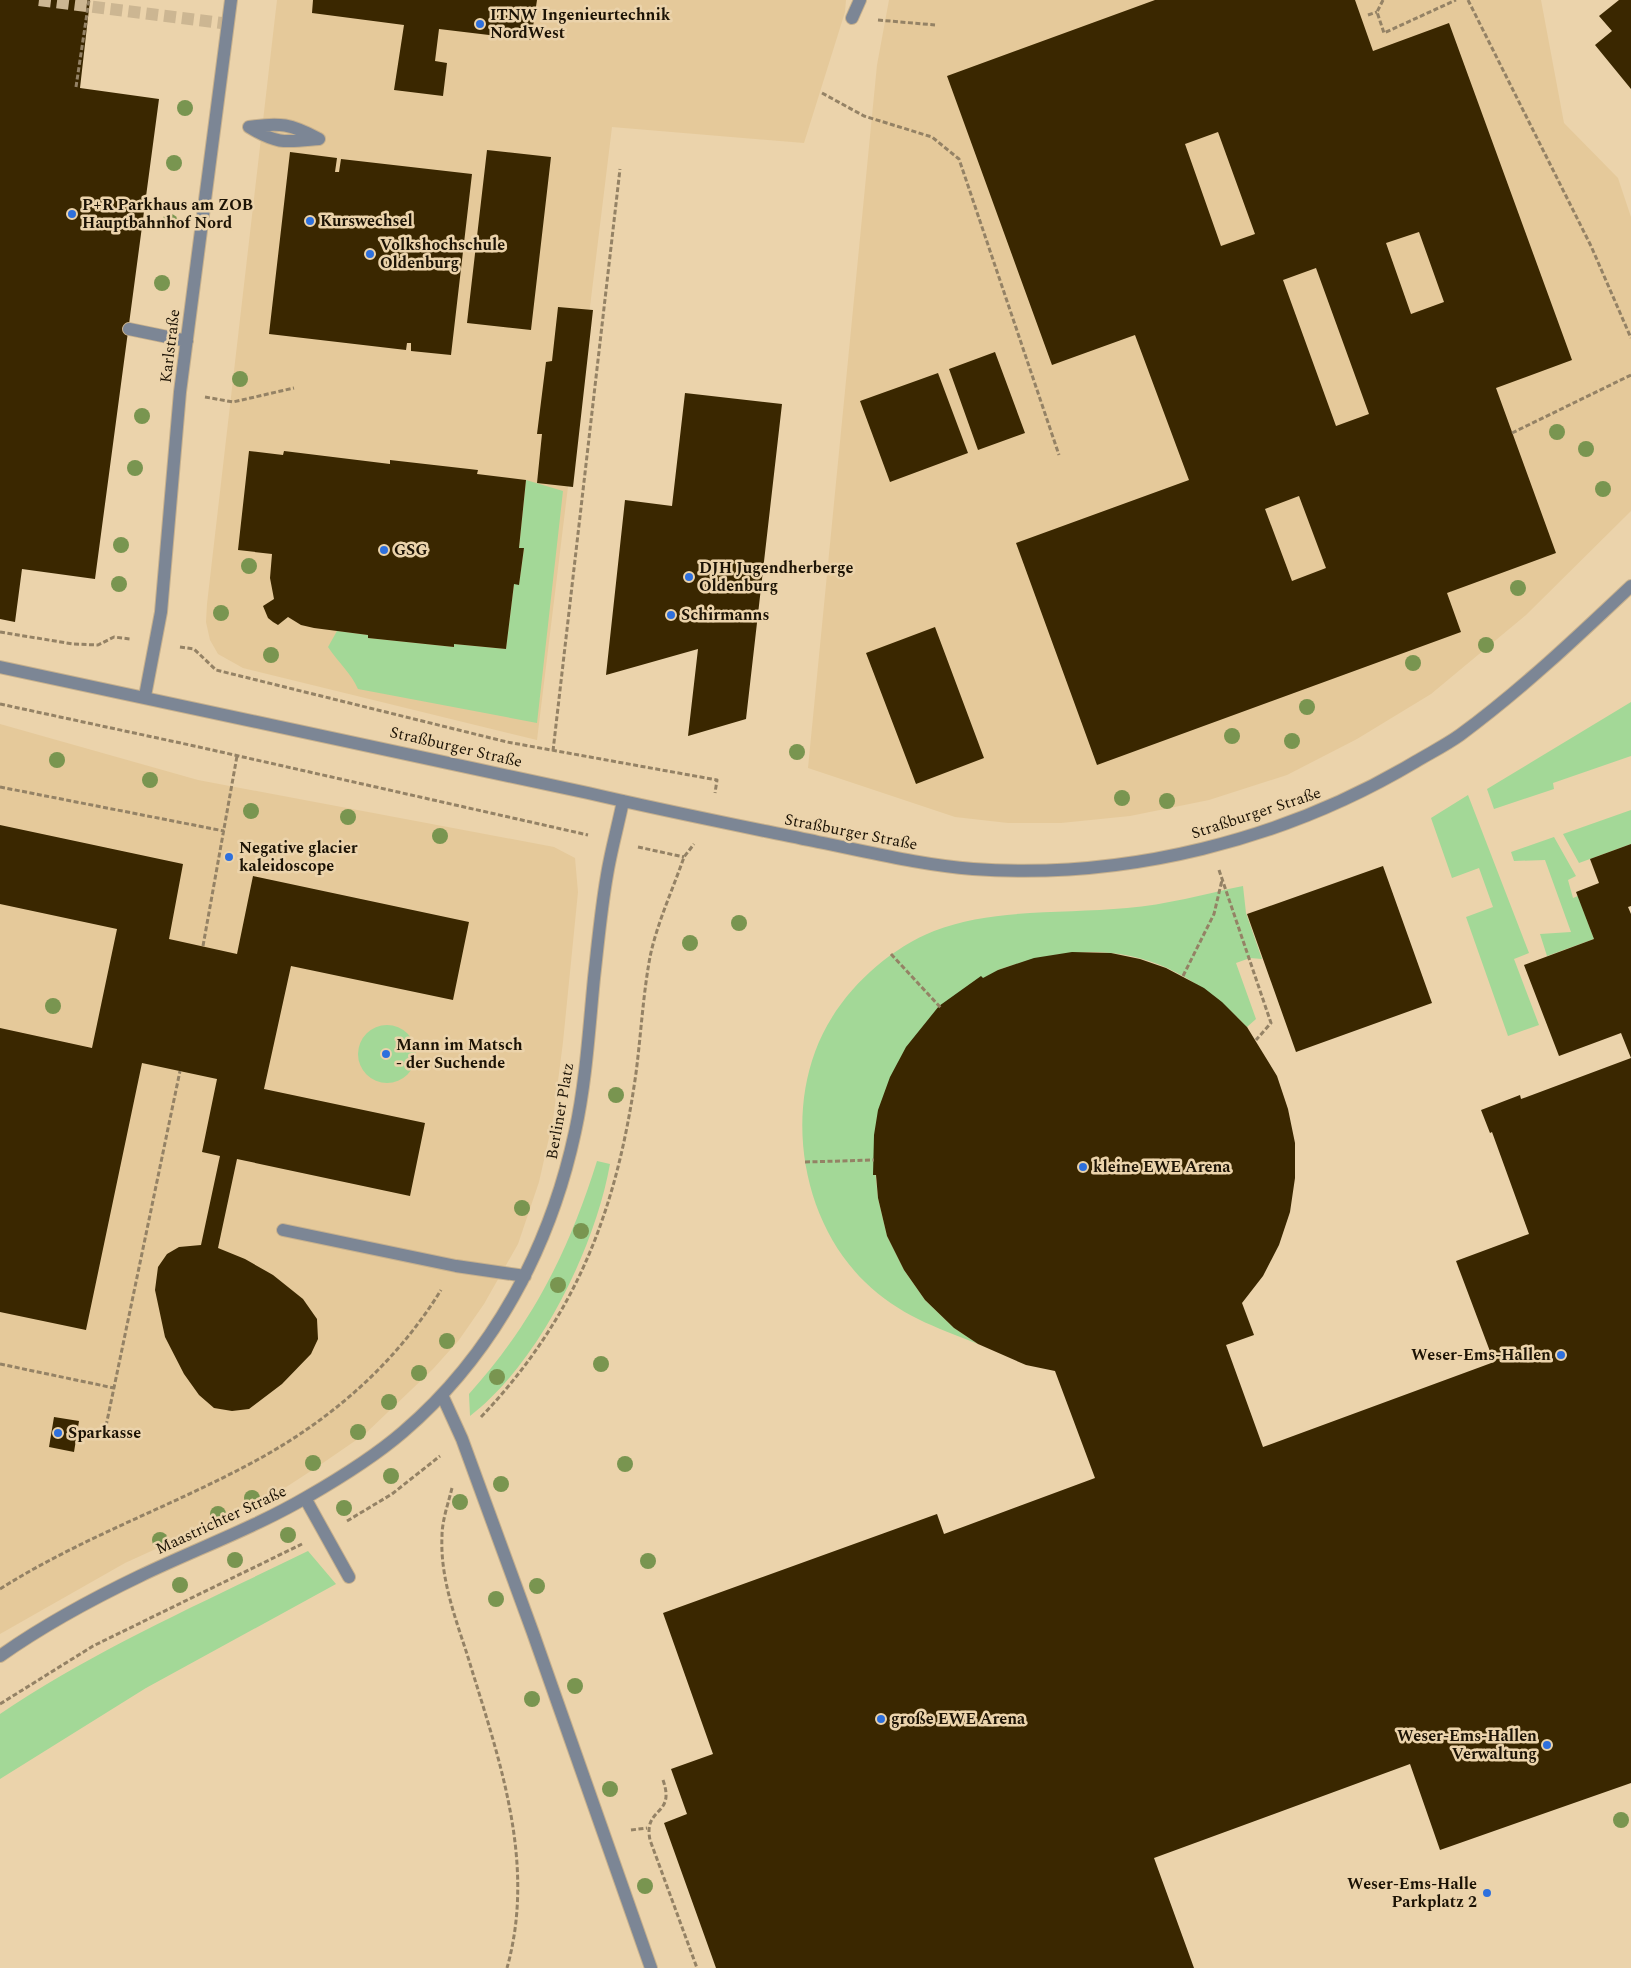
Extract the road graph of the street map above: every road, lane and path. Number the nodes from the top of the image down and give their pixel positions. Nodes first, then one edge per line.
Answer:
1 (89, 0) edge
2 (231, 0) edge
3 (860, 0) edge
4 (1383, 0) edge
5 (1456, 0) edge
6 (1468, 0) edge
7 (1377, 12) junction
8 (1368, 15) dead end
9 (852, 18) joint
10 (935, 25) dead end
11 (76, 88) dead end
12 (822, 93) dead end
13 (620, 169) dead end
14 (128, 329) dead end
15 (1631, 338) edge
16 (187, 341) junction
17 (1631, 375) edge
18 (294, 388) dead end
19 (180, 392) junction
20 (1512, 433) dead end
21 (1059, 455) dead end
22 (1631, 586) edge
23 (0, 632) edge
24 (155, 643) junction
25 (0, 667) edge
26 (145, 696) junction
27 (0, 704) edge
28 (553, 751) junction
29 (237, 756) junction
30 (0, 787) edge
31 (623, 801) junction
32 (710, 821) junction
33 (224, 831) junction
34 (614, 841) junction
35 (1212, 847) junction
36 (684, 857) junction
37 (1222, 880) junction
38 (203, 946) dead end
39 (892, 954) dead end
40 (1183, 976) dead end
41 (942, 1008) dead end
42 (1256, 1040) dead end
43 (180, 1071) dead end
44 (874, 1160) dead end
45 (805, 1162) dead end
46 (283, 1230) dead end
47 (456, 1266) junction
48 (525, 1276) junction
49 (0, 1364) edge
50 (114, 1388) junction
51 (442, 1395) junction
52 (106, 1426) dead end
53 (462, 1439) junction
54 (306, 1498) junction
55 (324, 1532) junction
56 (349, 1577) dead end
57 (0, 1589) edge
58 (0, 1656) edge
59 (0, 1704) edge
60 (663, 1780) dead end
61 (507, 1968) edge
62 (651, 1968) edge
63 (697, 1968) edge

1 - 11 path
2 - 16 street, Karlstraße
3 - 9 street
4 - 7 path
5 - 7 path
6 - 15 path
7 - 8 path
9 - 10 path
12 - 21 path
13 - 28 path
14 - 16 street
16 - 19 street, Karlstraße
17 - 20 path
18 - 19 path
19 - 24 street, Karlstraße
22 - 35 street, Straßburger Straße
23 - 24 path
24 - 26 street, Karlstraße
24 - 28 path
25 - 26 street, Straßburger Straße
26 - 31 street, Straßburger Straße
27 - 29 path
28 - 32 path
29 - 33 path
29 - 34 path
30 - 33 path
31 - 32 street, Straßburger Straße
31 - 34 street, Berliner Platz
32 - 35 street, Straßburger Straße
32 - 36 path
33 - 38 path
34 - 36 path
34 - 48 street, Berliner Platz
35 - 37 path
36 - 53 path
37 - 40 path
37 - 42 path
39 - 41 path
43 - 50 path
44 - 45 path
46 - 47 street
47 - 48 street
47 - 57 path
48 - 51 street, Berliner Platz
49 - 50 path
50 - 52 path
51 - 53 street
51 - 54 street, Maastrichter Straße
53 - 55 path
53 - 61 path
53 - 62 street
54 - 55 street
54 - 58 street, Maastrichter Straße
55 - 56 street
55 - 59 path
60 - 63 path

